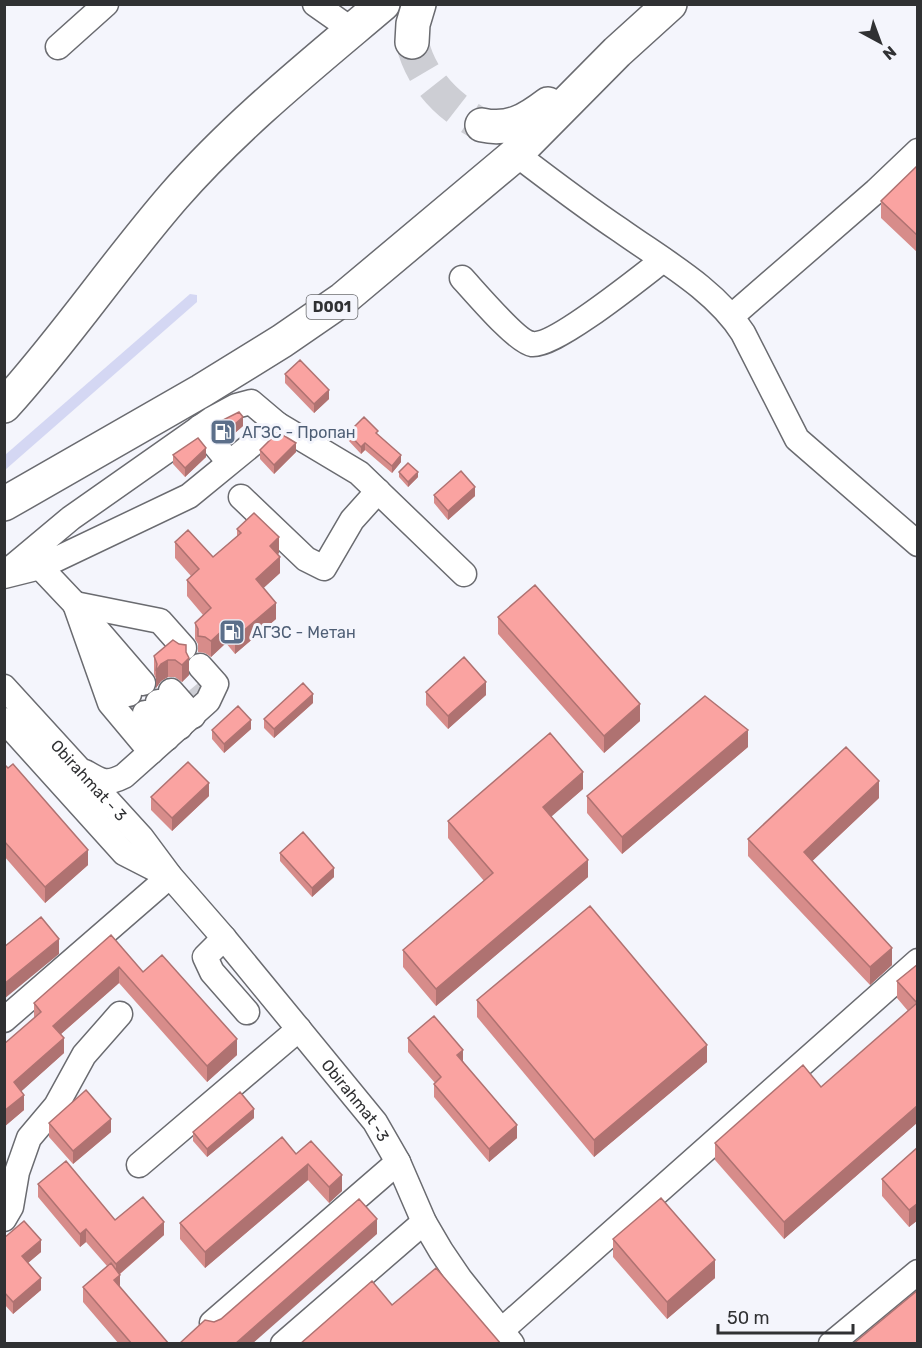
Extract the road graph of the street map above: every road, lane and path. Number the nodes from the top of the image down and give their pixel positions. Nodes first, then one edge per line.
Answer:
1 (106, 4) edge
2 (315, 4) edge
3 (383, 4) edge
4 (419, 4) edge
5 (670, 4) edge
6 (352, 30) junction
7 (412, 42) tunnel mouth
8 (58, 47) dead end
9 (617, 52) junction
10 (482, 125) tunnel mouth
11 (918, 151) edge
12 (516, 154) junction
13 (663, 260) junction
14 (462, 278) dead end
15 (732, 316) junction
16 (4, 406) edge
17 (206, 423) junction
18 (277, 424) junction
19 (235, 457) junction
20 (378, 491) junction
21 (241, 497) dead end
22 (4, 504) edge
23 (918, 544) edge
24 (40, 567) junction
25 (465, 574) dead end
26 (4, 575) edge
27 (75, 604) junction
28 (200, 666) dead end
29 (157, 671) junction
30 (4, 687) edge
31 (4, 720) edge
32 (173, 733) junction
33 (80, 769) junction
34 (170, 876) junction
35 (224, 938) junction
36 (918, 961) edge
37 (247, 1012) dead end
38 (120, 1014) dead end
39 (4, 1020) edge
40 (299, 1029) junction
41 (398, 1162) junction
42 (140, 1165) dead end
43 (4, 1219) edge
44 (424, 1222) junction
45 (918, 1272) edge
46 (212, 1323) edge
47 (507, 1337) edge
48 (283, 1344) edge
49 (831, 1344) edge

1 - 8 street
2 - 6 street
3 - 6 highway
4 - 7 highway
5 - 9 highway, D001
6 - 16 highway
9 - 10 highway
9 - 12 highway, D001
11 - 15 street
12 - 13 street
12 - 22 highway, D001
13 - 14 street
13 - 15 street
15 - 23 street
17 - 18 street
17 - 19 street
17 - 26 street
18 - 19 street
18 - 20 street
19 - 24 street
20 - 21 street
20 - 25 street
24 - 26 street
24 - 27 street
27 - 29 street
27 - 29 street
27 - 29 street
27 - 32 street
28 - 32 street
30 - 33 street, Obirahmat - 3
31 - 34 street, Obirahmat - 3
32 - 32 street
32 - 33 street
33 - 34 street, Obirahmat - 3
34 - 35 street, Obirahmat -3
34 - 39 street
35 - 37 street
35 - 40 street, Obirahmat -3
36 - 47 street
38 - 43 street
40 - 41 street, Obirahmat -3
40 - 42 street
41 - 44 street, Obirahmat -3
41 - 46 street
44 - 47 street, Obirahmat -3
44 - 48 street
45 - 49 street

